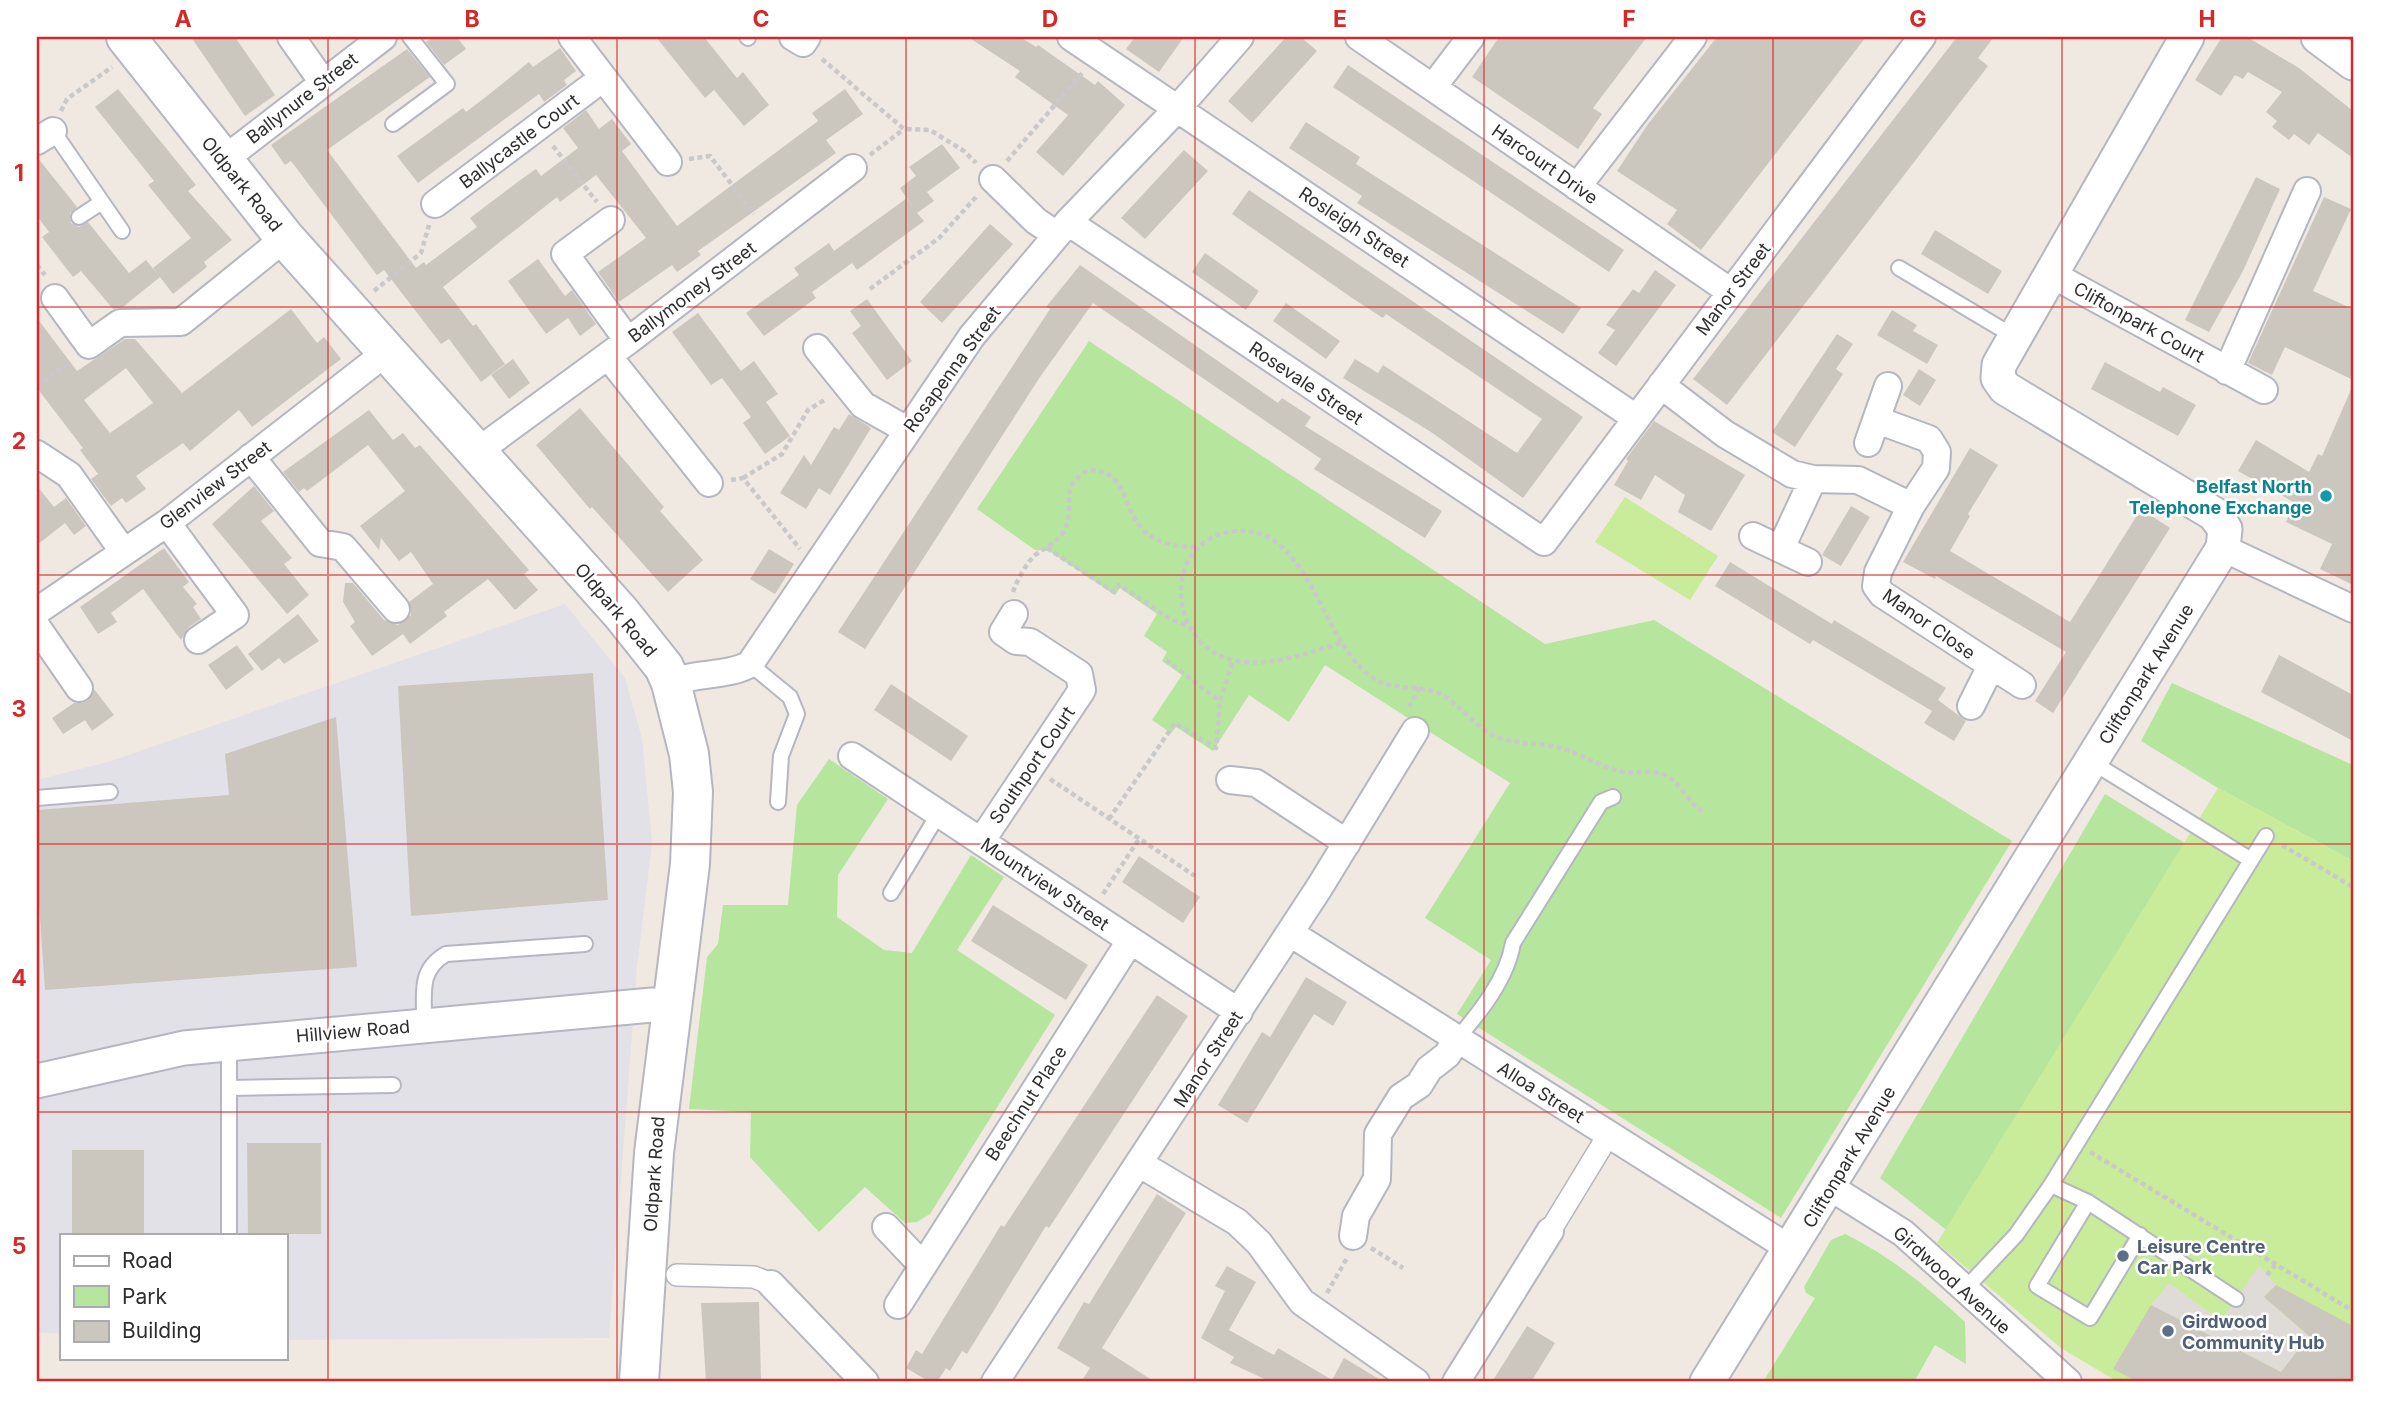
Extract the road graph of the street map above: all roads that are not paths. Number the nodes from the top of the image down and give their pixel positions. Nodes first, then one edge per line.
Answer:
1 (291, 37) edge
2 (383, 37) edge
3 (411, 37) edge
4 (572, 37) edge
5 (1071, 37) edge
6 (1240, 37) edge
7 (1359, 37) edge
8 (1471, 37) edge
9 (1693, 37) edge
10 (1922, 37) edge
11 (2187, 37) edge
12 (2318, 37) edge
13 (131, 43) edge
14 (2353, 63) edge
15 (603, 78) junction
16 (322, 81) junction
17 (1433, 87) junction
18 (1178, 108) junction
19 (393, 124) dead end
20 (45, 136) edge
21 (222, 161) junction
22 (668, 162) road end
23 (853, 168) road end
24 (993, 179) road end
25 (1577, 187) junction
26 (2307, 191) dead end
27 (102, 202) junction
28 (435, 204) road end
29 (79, 217) dead end
30 (611, 220) road end
31 (1063, 228) junction
32 (122, 231) dead end
33 (285, 238) junction
34 (1899, 268) dead end
35 (2051, 274) junction
36 (1731, 292) junction
37 (55, 298) dead end
38 (2015, 337) junction
39 (817, 348) dead end
40 (618, 349) junction
41 (388, 351) junction
42 (2227, 371) junction
43 (1661, 385) junction
44 (1888, 386) dead end
45 (2264, 390) dead end
46 (1636, 418) junction
47 (907, 430) junction
48 (478, 451) junction
49 (37, 454) edge
50 (251, 457) junction
51 (1813, 479) junction
52 (709, 483) road end
53 (1911, 506) junction
54 (167, 523) junction
55 (1753, 536) dead end
56 (1544, 542) joint
57 (1781, 548) junction
58 (2223, 548) junction
59 (123, 551) junction
60 (1808, 562) dead end
61 (396, 609) dead end
62 (2353, 609) edge
63 (37, 611) edge
64 (1014, 614) road end
65 (37, 627) edge
66 (198, 640) dead end
67 (750, 664) junction
68 (1991, 666) junction
69 (671, 683) junction
70 (2022, 685) dead end
71 (79, 688) dead end
72 (1971, 706) dead end
73 (1415, 731) dead end
74 (852, 756) dead end
75 (2092, 762) junction
76 (1230, 780) dead end
77 (110, 792) dead end
78 (1612, 797) dead end
79 (37, 798) edge
80 (778, 802) dead end
81 (939, 813) junction
82 (2266, 836) road end
83 (982, 840) junction
84 (1347, 842) junction
85 (2250, 860) junction
86 (891, 894) dead end
87 (1290, 933) junction
88 (1130, 941) junction
89 (585, 944) dead end
90 (672, 1006) junction
91 (1239, 1012) junction
92 (424, 1025) junction
93 (1457, 1040) junction
94 (229, 1043) junction
95 (37, 1081) edge
96 (393, 1085) dead end
97 (229, 1088) junction
98 (1609, 1134) junction
99 (1140, 1164) junction
100 (2051, 1185) junction
101 (1830, 1187) junction
102 (2088, 1202) junction
103 (886, 1227) dead end
104 (1550, 1231) joint
105 (229, 1234) edge
106 (2140, 1235) junction
107 (1353, 1236) road end
108 (1792, 1250) junction
109 (923, 1266) junction
110 (677, 1275) dead end
111 (771, 1284) joint
112 (1966, 1288) junction
113 (2236, 1299) dead end
114 (898, 1305) dead end
115 (1003, 1379) edge
116 (639, 1382) edge
117 (865, 1382) edge
118 (1416, 1382) edge
119 (1456, 1382) edge
120 (1707, 1382) edge
121 (2068, 1382) edge

1 - 16 street
2 - 16 street, Ballynure Street
3 - 19 lane
4 - 15 street
5 - 18 street, Rosleigh Street
6 - 18 street, Rosapenna Street
7 - 17 street, Harcourt Drive
8 - 17 street
9 - 25 street
10 - 36 street, Manor Street
11 - 35 street
12 - 14 street
13 - 21 main road, Oldpark Road
15 - 22 street
15 - 28 street, Ballycastle Court
16 - 21 street, Ballynure Street
17 - 25 street, Harcourt Drive
18 - 31 street, Rosapenna Street
18 - 46 street, Rosleigh Street
20 - 27 lane
21 - 33 main road, Oldpark Road
23 - 40 street, Ballymoney Street
24 - 31 street, Rosevale Street
25 - 36 street, Harcourt Drive
26 - 42 street
27 - 29 lane
27 - 32 lane
30 - 40 street
31 - 47 street, Rosapenna Street
31 - 56 street, Rosevale Street
33 - 37 street
33 - 41 main road, Oldpark Road
34 - 38 lane
35 - 38 street
35 - 42 street, Cliftonpark Court
36 - 43 street, Manor Street
38 - 58 street
39 - 47 street
40 - 48 street, Ballymoney Street
40 - 52 street
41 - 48 main road, Oldpark Road
41 - 50 street, Glenview Street
42 - 45 street, Cliftonpark Court
43 - 46 street, Manor Street
43 - 51 street
44 - 53 street, Manor Close
46 - 56 street, Manor Street
47 - 67 street, Rosapenna Street
48 - 69 main road, Oldpark Road
49 - 59 street
50 - 54 street, Glenview Street
50 - 61 street
51 - 53 street
51 - 57 street
53 - 68 street, Manor Close
54 - 59 street, Glenview Street
54 - 66 street
55 - 57 street
57 - 60 street
58 - 62 street
58 - 75 street, Cliftonpark Avenue
59 - 63 street, Glenview Street
64 - 83 street, Southport Court
65 - 71 street
67 - 69 street
67 - 80 lane
68 - 70 street, Manor Close
68 - 72 street
69 - 90 main road, Oldpark Road
73 - 84 street, Manor Street
74 - 81 street, Mountview Street
75 - 85 lane
75 - 101 street, Cliftonpark Avenue
76 - 84 street
77 - 79 lane
78 - 93 lane
81 - 83 street, Mountview Street
81 - 86 lane
82 - 85 lane
83 - 88 street, Mountview Street
84 - 87 street, Manor Street
85 - 100 lane
87 - 91 street, Manor Street
87 - 93 street, Alloa Street
88 - 91 street, Mountview Street
88 - 109 street, Beechnut Place
89 - 92 lane
90 - 92 street, Hillview Road
90 - 116 main road, Oldpark Road
91 - 99 street, Manor Street
92 - 94 street, Hillview Road
93 - 98 street, Alloa Street
93 - 107 street
94 - 95 street, Hillview Road
94 - 97 lane
96 - 97 lane
97 - 105 lane
98 - 104 street
98 - 108 street, Alloa Street
99 - 115 street, Manor Street
99 - 118 street
100 - 102 lane
100 - 112 lane
101 - 108 street, Cliftonpark Avenue
101 - 112 street, Girdwood Avenue
102 - 106 lane
102 - 106 lane
103 - 109 street
104 - 119 street
106 - 113 lane
108 - 120 street, Cliftonpark Avenue
109 - 114 street, Beechnut Place
110 - 111 street
111 - 117 street
112 - 121 street, Girdwood Avenue

